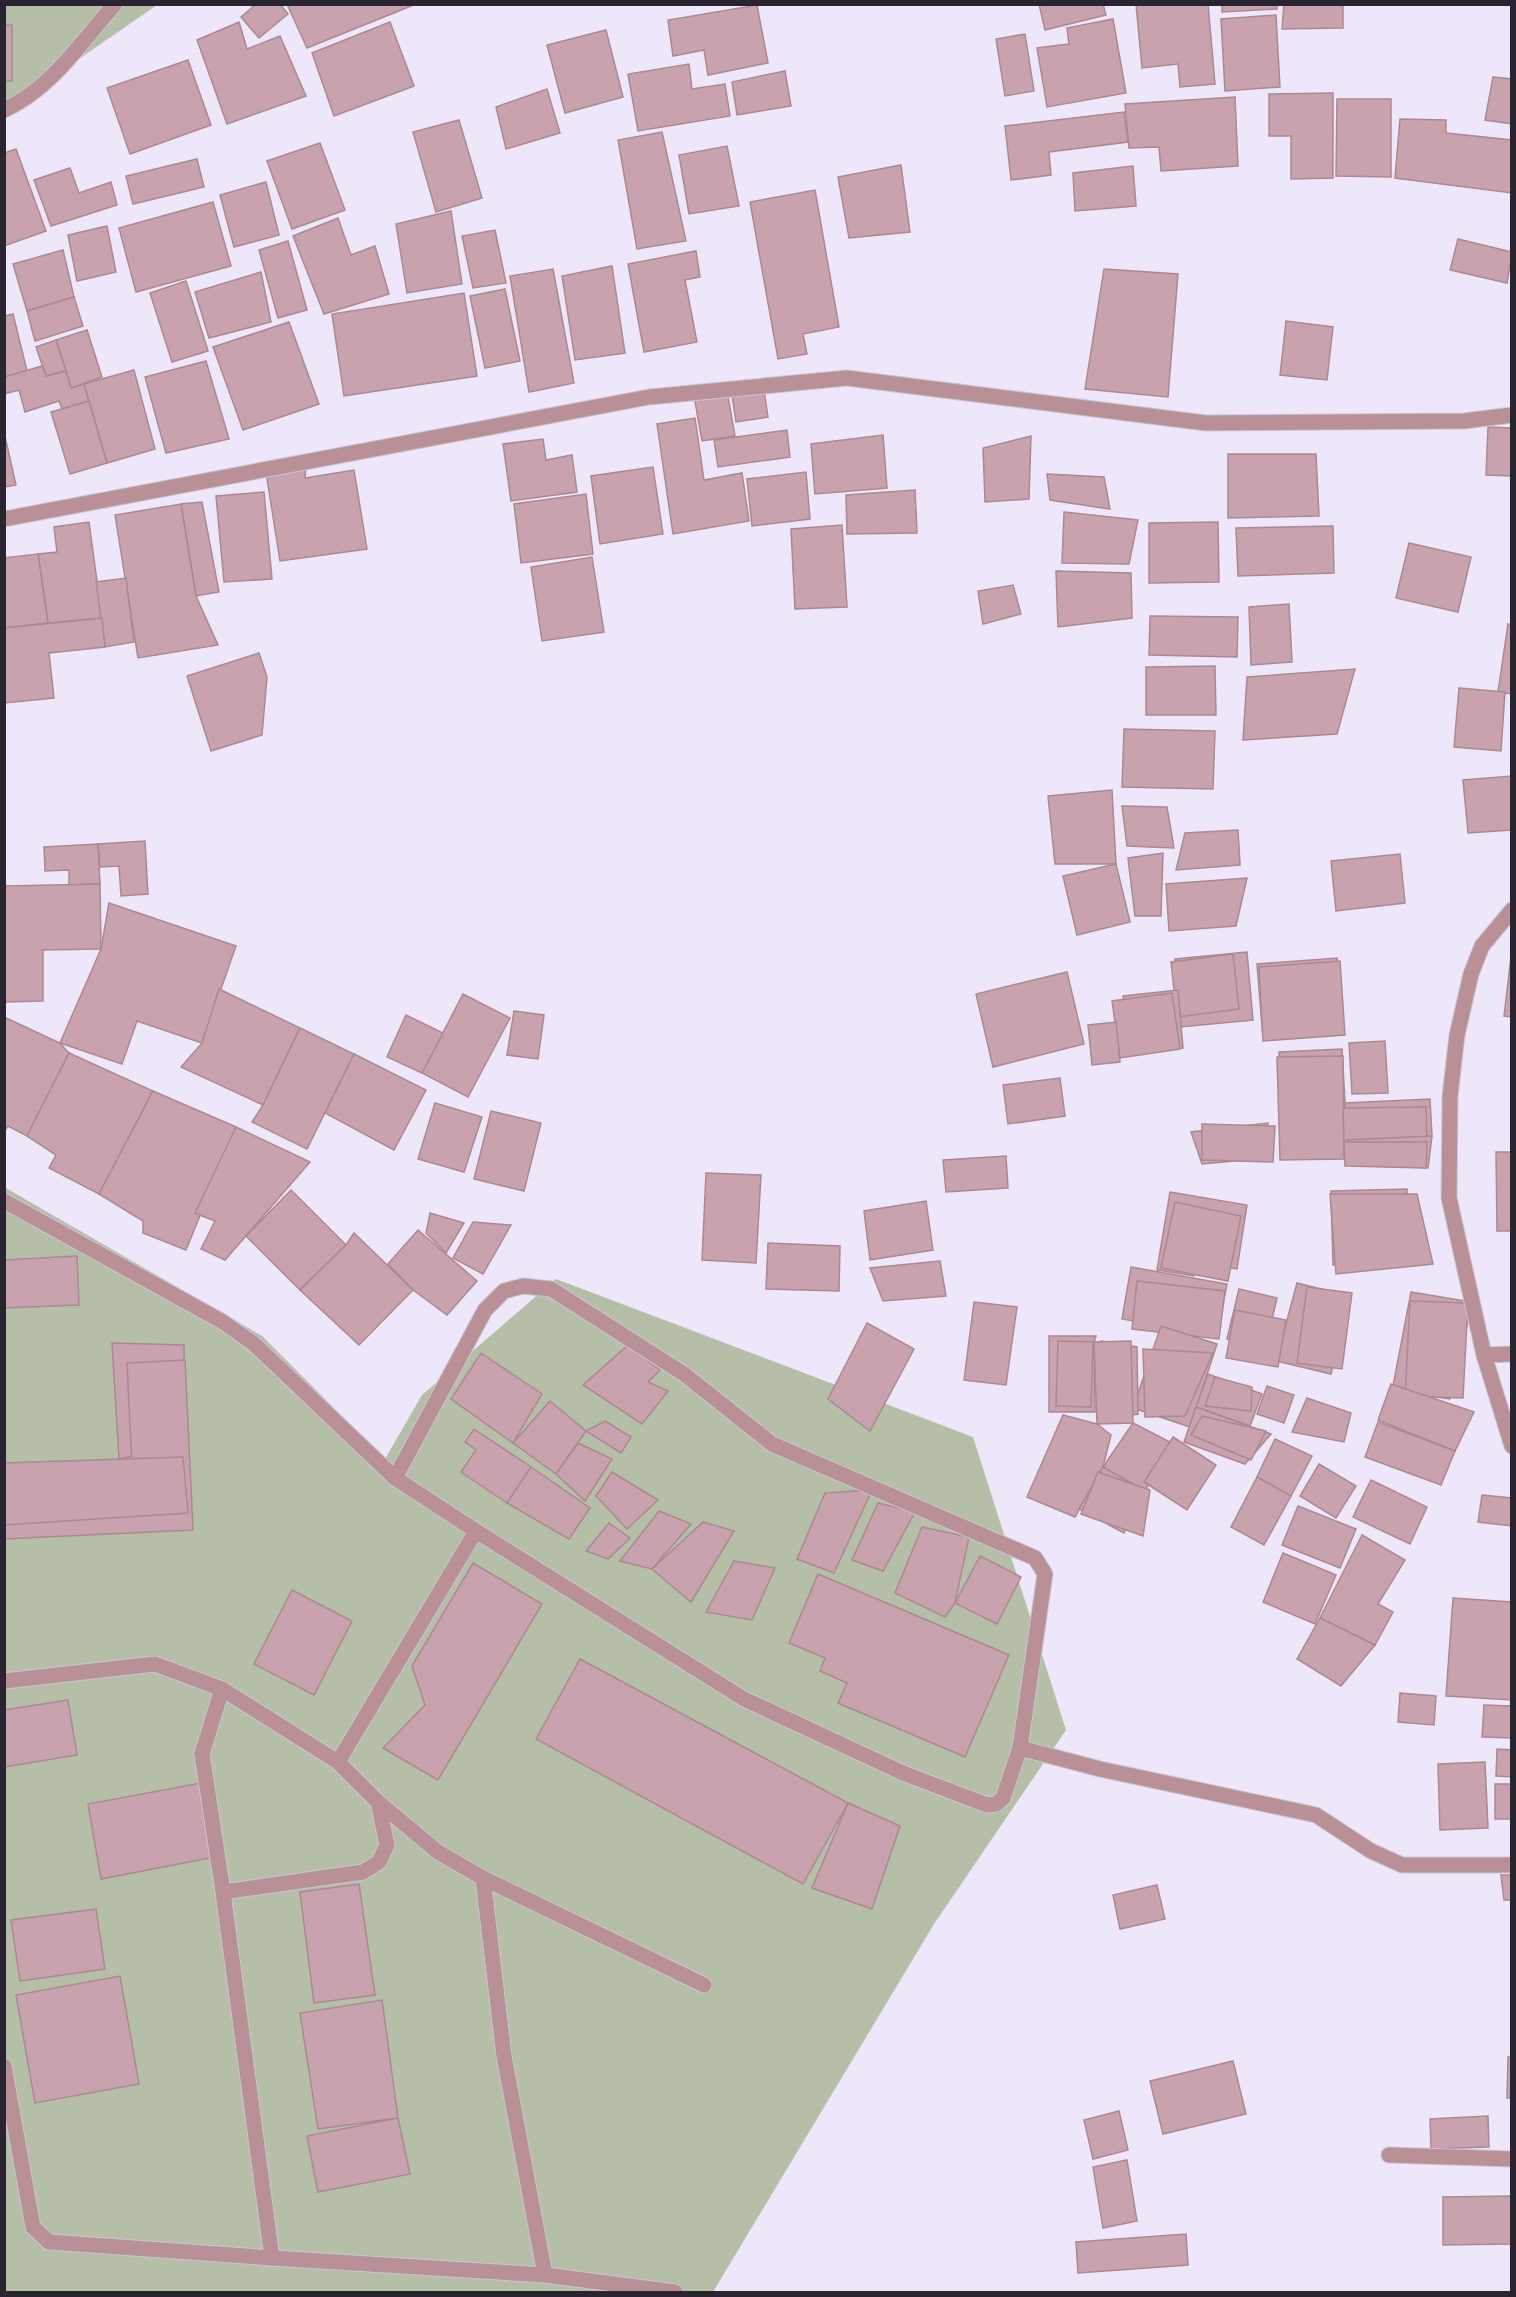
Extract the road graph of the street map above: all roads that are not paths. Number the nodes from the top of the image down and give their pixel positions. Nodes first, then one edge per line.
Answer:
1 (115, 4) edge
2 (4, 110) edge
3 (1512, 415) edge
4 (4, 519) edge
5 (1512, 910) edge
6 (4, 1201) edge
7 (1512, 1354) edge
8 (1484, 1355) junction
9 (1512, 1446) edge
10 (395, 1478) junction
11 (476, 1531) junction
12 (4, 1681) edge
13 (222, 1689) junction
14 (1020, 1748) junction
15 (338, 1762) junction
16 (378, 1802) junction
17 (1512, 1865) edge
18 (483, 1878) junction
19 (223, 1892) junction
20 (704, 1985) dead end
21 (4, 2066) edge
22 (1389, 2155) dead end
23 (1512, 2159) edge
24 (272, 2258) junction
25 (545, 2275) junction
26 (675, 2292) edge

1 - 2 street
3 - 4 street
5 - 8 street
6 - 10 street
7 - 8 street
8 - 9 street
10 - 11 street
10 - 14 street
11 - 14 street
11 - 15 street
12 - 13 street
13 - 15 street
13 - 19 street
14 - 17 street
15 - 16 street
16 - 18 street
16 - 19 street
18 - 20 street
18 - 25 street
19 - 24 street
21 - 24 street
22 - 23 street
24 - 25 street
25 - 26 street

